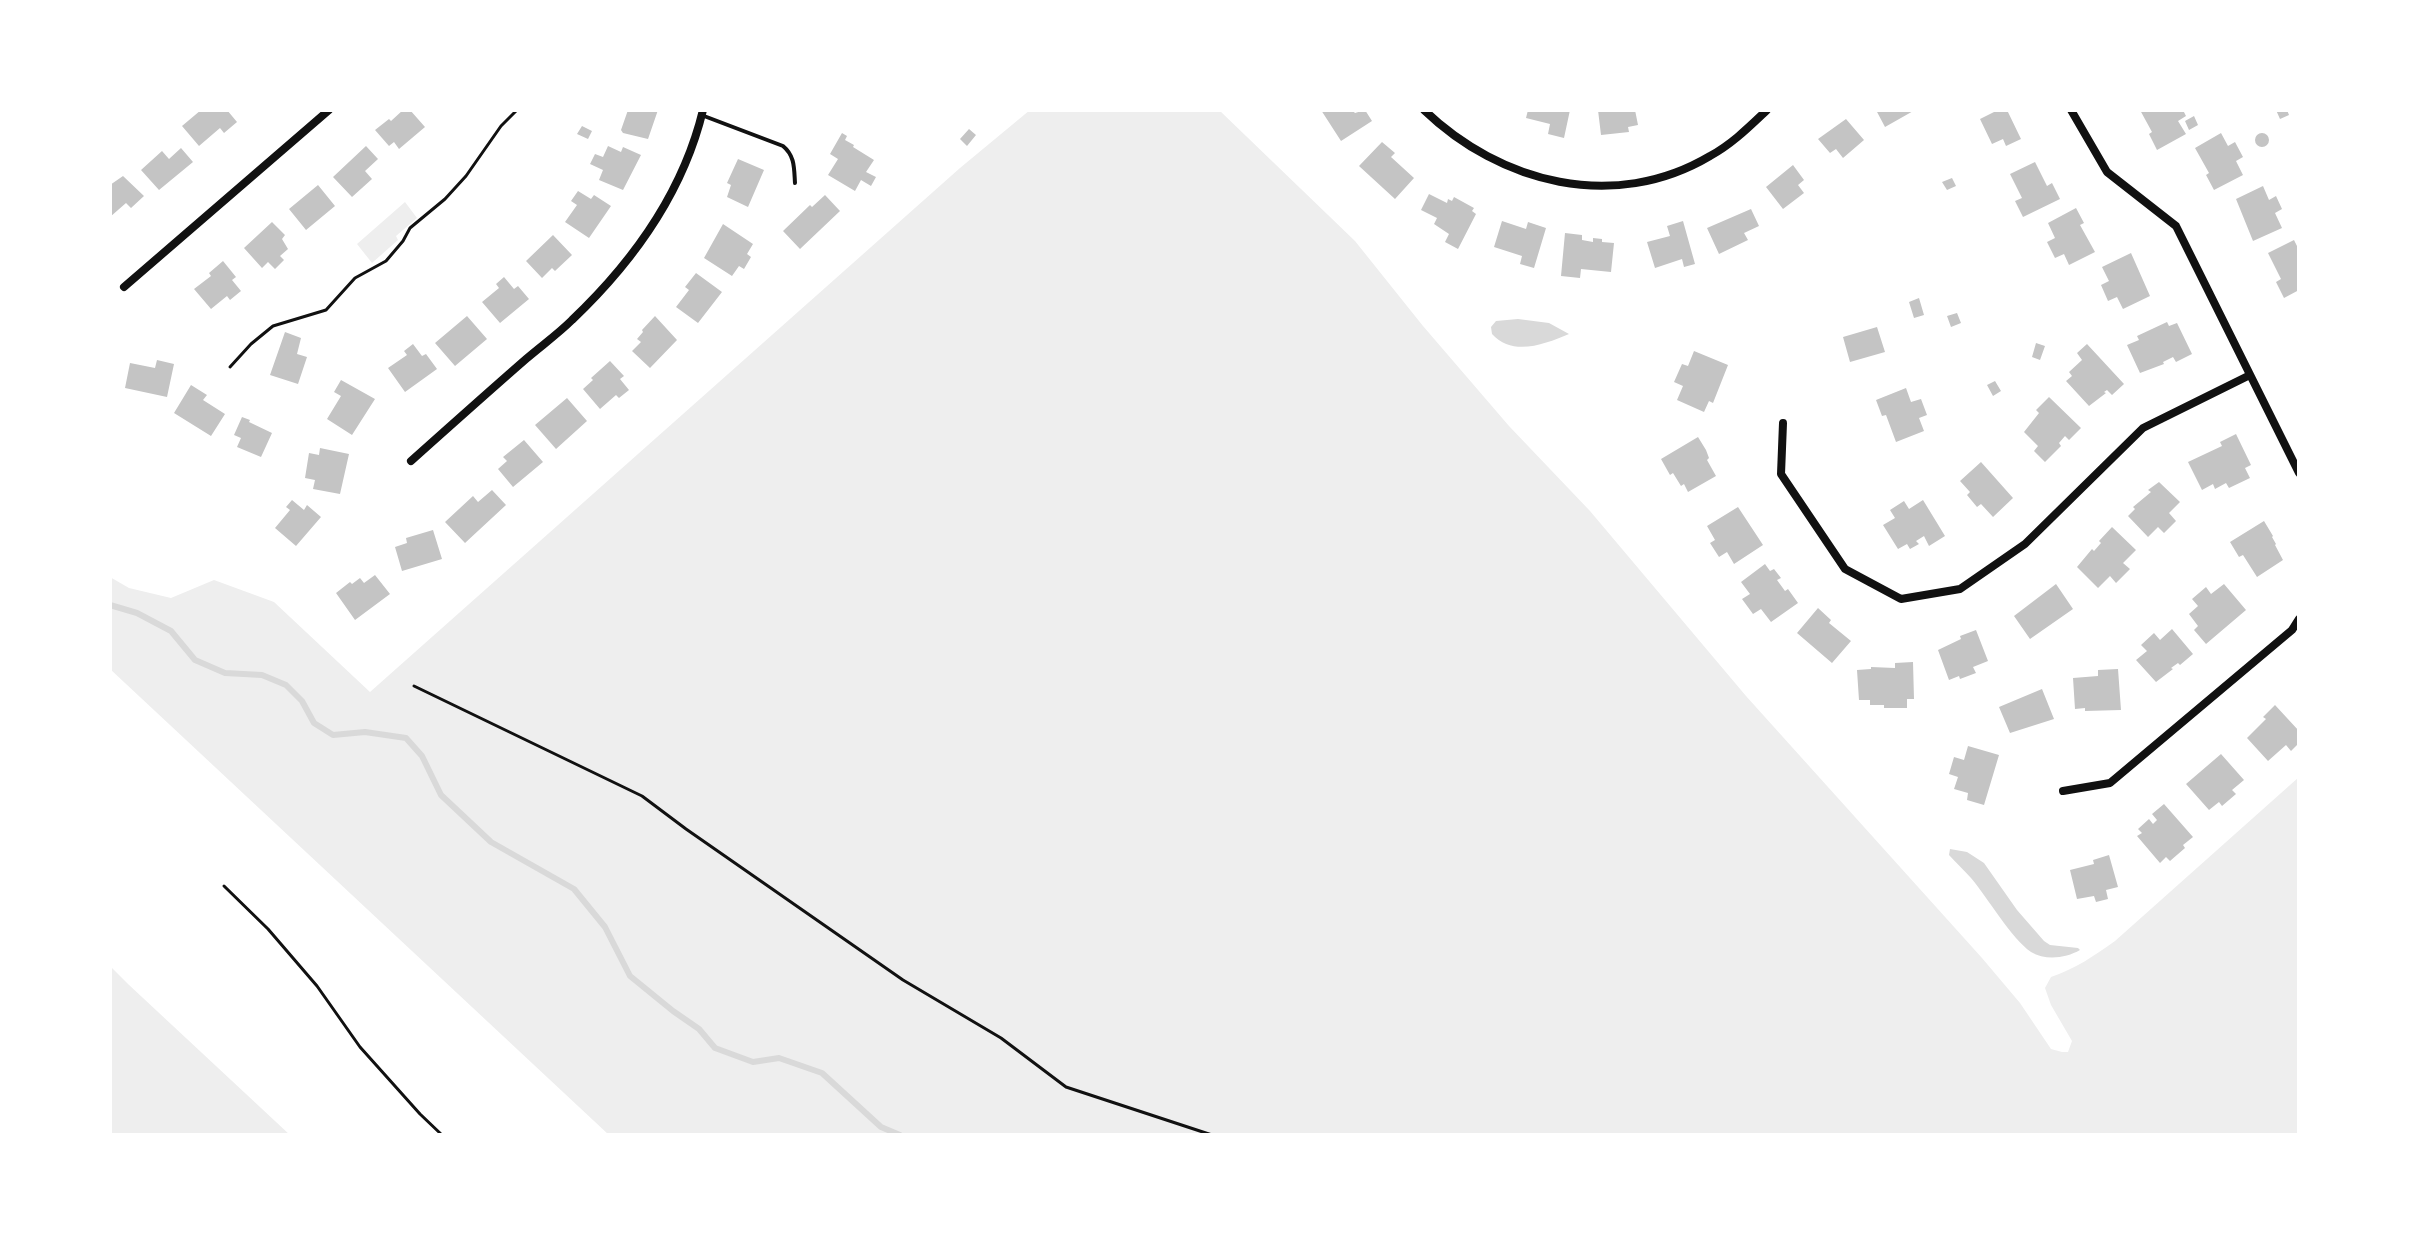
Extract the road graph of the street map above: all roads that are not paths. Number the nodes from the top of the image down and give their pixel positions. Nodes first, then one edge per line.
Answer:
1 (329, 110) edge
2 (1424, 110) edge
3 (1767, 110) edge
4 (2071, 110) edge
5 (702, 113) edge
6 (795, 183) dead end
7 (124, 287) dead end
8 (2250, 375) junction
9 (1783, 423) dead end
10 (411, 461) dead end
11 (2299, 473) edge
12 (2299, 619) edge
13 (2063, 791) dead end

1 - 7 street
2 - 3 street
4 - 8 street
5 - 6 lane
5 - 10 street
8 - 9 street
8 - 11 street
12 - 13 street

